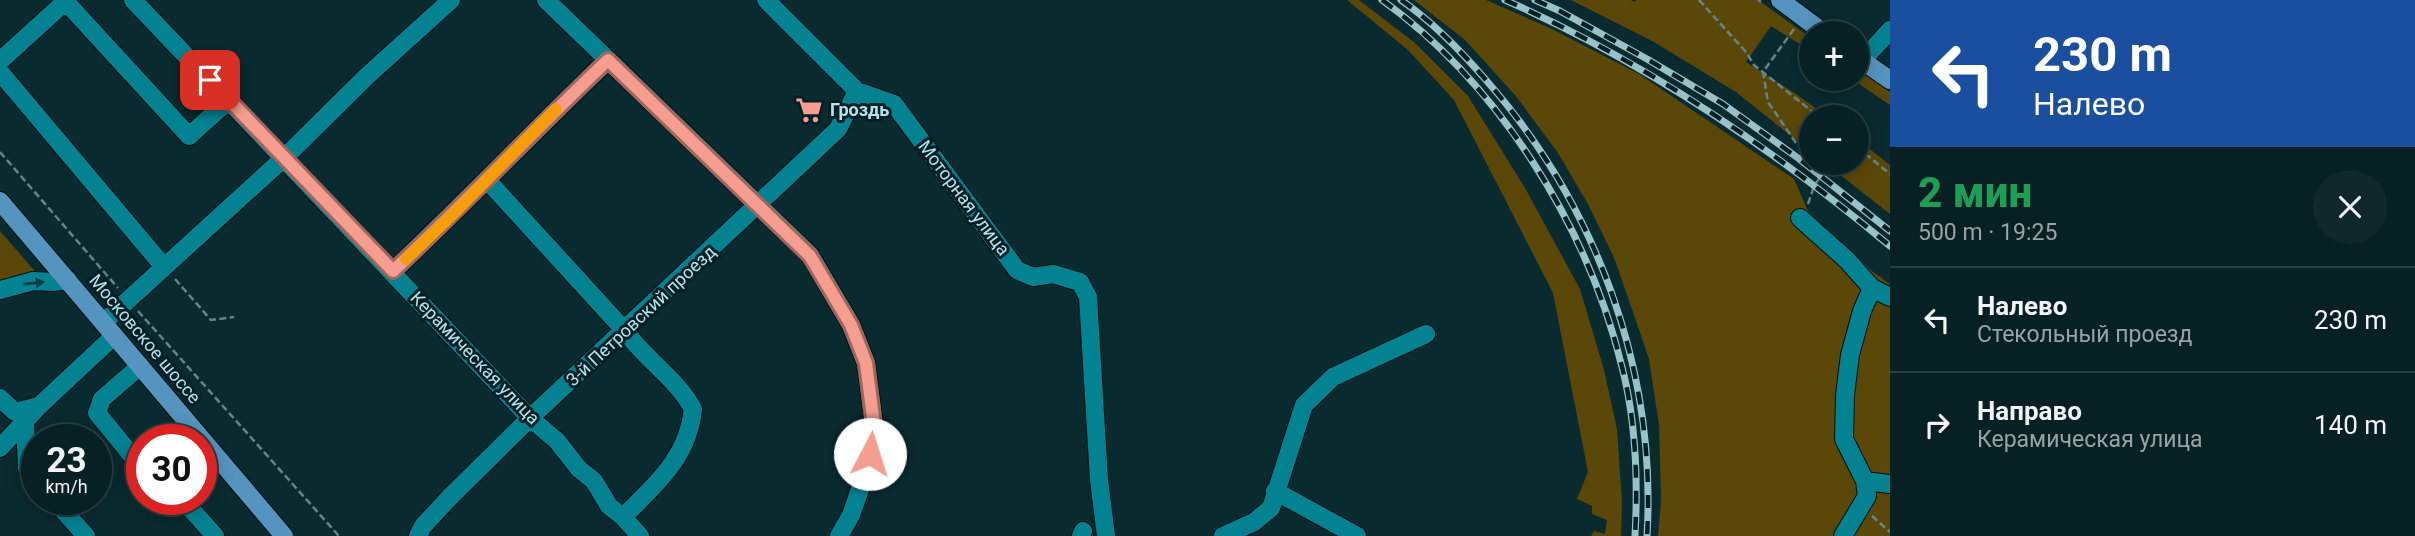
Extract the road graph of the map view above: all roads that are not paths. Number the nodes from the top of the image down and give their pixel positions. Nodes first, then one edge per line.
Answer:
1 (134, 0) edge
2 (451, 0) edge
3 (546, 0) edge
4 (766, 0) edge
5 (1780, 0) edge
6 (66, 1) edge
7 (1808, 21) edge
8 (1890, 30) edge
9 (1869, 50) edge
10 (608, 60) junction
11 (0, 61) edge
12 (1869, 65) edge
13 (0, 72) edge
14 (1890, 80) edge
15 (857, 91) junction
16 (229, 100) junction
17 (285, 157) junction
18 (487, 180) junction
19 (758, 206) junction
20 (2, 208) edge
21 (1800, 218) dead end
22 (164, 267) junction
23 (393, 271) junction
24 (68, 280) junction
25 (1872, 288) junction
26 (0, 290) edge
27 (1890, 297) edge
28 (109, 329) junction
29 (625, 331) junction
30 (1426, 334) dead end
31 (140, 366) junction
32 (0, 398) edge
33 (39, 407) junction
34 (530, 418) junction
35 (25, 423) joint
36 (184, 424) edge
37 (0, 448) edge
38 (126, 448) edge
39 (217, 466) edge
40 (1865, 481) junction
41 (1890, 484) edge
42 (1275, 491) junction
43 (67, 515) edge
44 (196, 515) edge
45 (623, 517) junction
46 (86, 536) edge
47 (215, 536) edge
48 (284, 536) edge
49 (418, 536) edge
50 (640, 536) edge
51 (839, 536) edge
52 (1106, 536) edge
53 (1223, 536) edge
54 (1357, 536) edge
55 (1843, 536) edge

1 - 16 street, Керамическая улица
2 - 17 street
3 - 10 street
4 - 15 street, Моторная улица
5 - 7 main road
6 - 11 street
6 - 16 street
8 - 9 street
10 - 18 street
10 - 19 street
12 - 14 main road
13 - 22 street
15 - 19 street, 3-й Петровский проезд
15 - 52 street, Моторная улица
16 - 17 street, Керамическая улица
17 - 22 street
17 - 23 street, Керамическая улица
18 - 23 street
18 - 29 street
19 - 29 street, 3-й Петровский проезд
19 - 51 street
20 - 24 main road, Московское шоссе
21 - 25 street
22 - 28 street
23 - 34 street, Керамическая улица
26 -> 24 street
24 - 28 main road, Московское шоссе
25 - 27 street
25 - 40 street
28 - 31 main road, Московское шоссе
28 - 33 street
29 - 34 street, 3-й Петровский проезд
29 - 45 street
30 - 42 street
31 - 36 main road, Московское шоссе
31 - 38 street
32 - 33 street
33 - 35 street
34 - 45 street, Керамическая улица
34 - 49 street, 3-й Петровский проезд
35 - 37 street
39 - 48 main road, Московское шоссе
40 - 41 street
40 - 55 street
42 - 53 street
42 - 54 street
43 - 46 street
44 - 47 street
45 - 50 street, Керамическая улица

